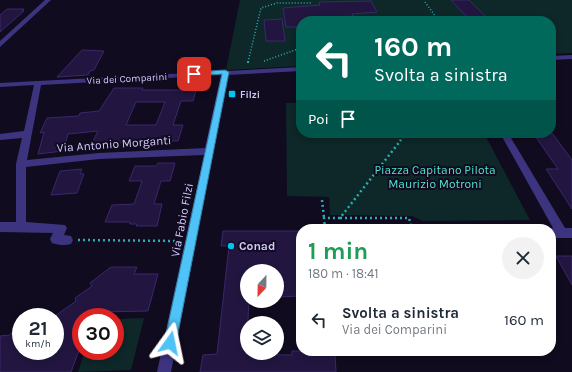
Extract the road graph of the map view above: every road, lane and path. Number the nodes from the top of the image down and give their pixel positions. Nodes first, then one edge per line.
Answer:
1 (48, 0) edge
2 (425, 2) dead end
3 (312, 3) dead end
4 (435, 16) edge
5 (0, 46) edge
6 (296, 50) edge
7 (572, 57) edge
8 (556, 58) edge
9 (261, 62) dead end
10 (247, 67) dead end
11 (296, 69) edge
12 (225, 72) junction
13 (38, 83) junction
14 (26, 84) junction
15 (0, 85) edge
16 (0, 89) edge
17 (28, 134) junction
18 (0, 137) edge
19 (402, 138) edge
20 (507, 138) edge
21 (209, 151) junction
22 (22, 164) junction
23 (322, 200) dead end
24 (324, 218) junction
25 (340, 218) junction
26 (325, 224) edge
27 (410, 224) edge
28 (0, 227) edge
29 (21, 227) junction
30 (562, 233) edge
31 (67, 240) joint
32 (191, 241) junction
33 (164, 372) edge

1 - 5 street
2 - 4 path
3 - 10 path
6 - 9 path
7 - 8 street
11 - 12 street, Via dei Comparini
12 - 13 street, Via dei Comparini
12 - 21 street, Via Fabio Filzi
13 - 14 street, Via dei Comparini
13 - 17 street
14 - 15 street, Via dei Comparini
14 - 16 street, Via dei Comparini
17 - 18 street
17 - 22 street
19 - 25 path
20 - 30 street
21 - 22 street, Via Antonio Morganti
21 - 32 street, Via Fabio Filzi
22 - 29 street
23 - 24 path
24 - 25 path
24 - 26 path
25 - 27 path
28 - 29 street
29 - 31 street
31 - 32 path
32 - 33 street, Via Fabio Filzi

